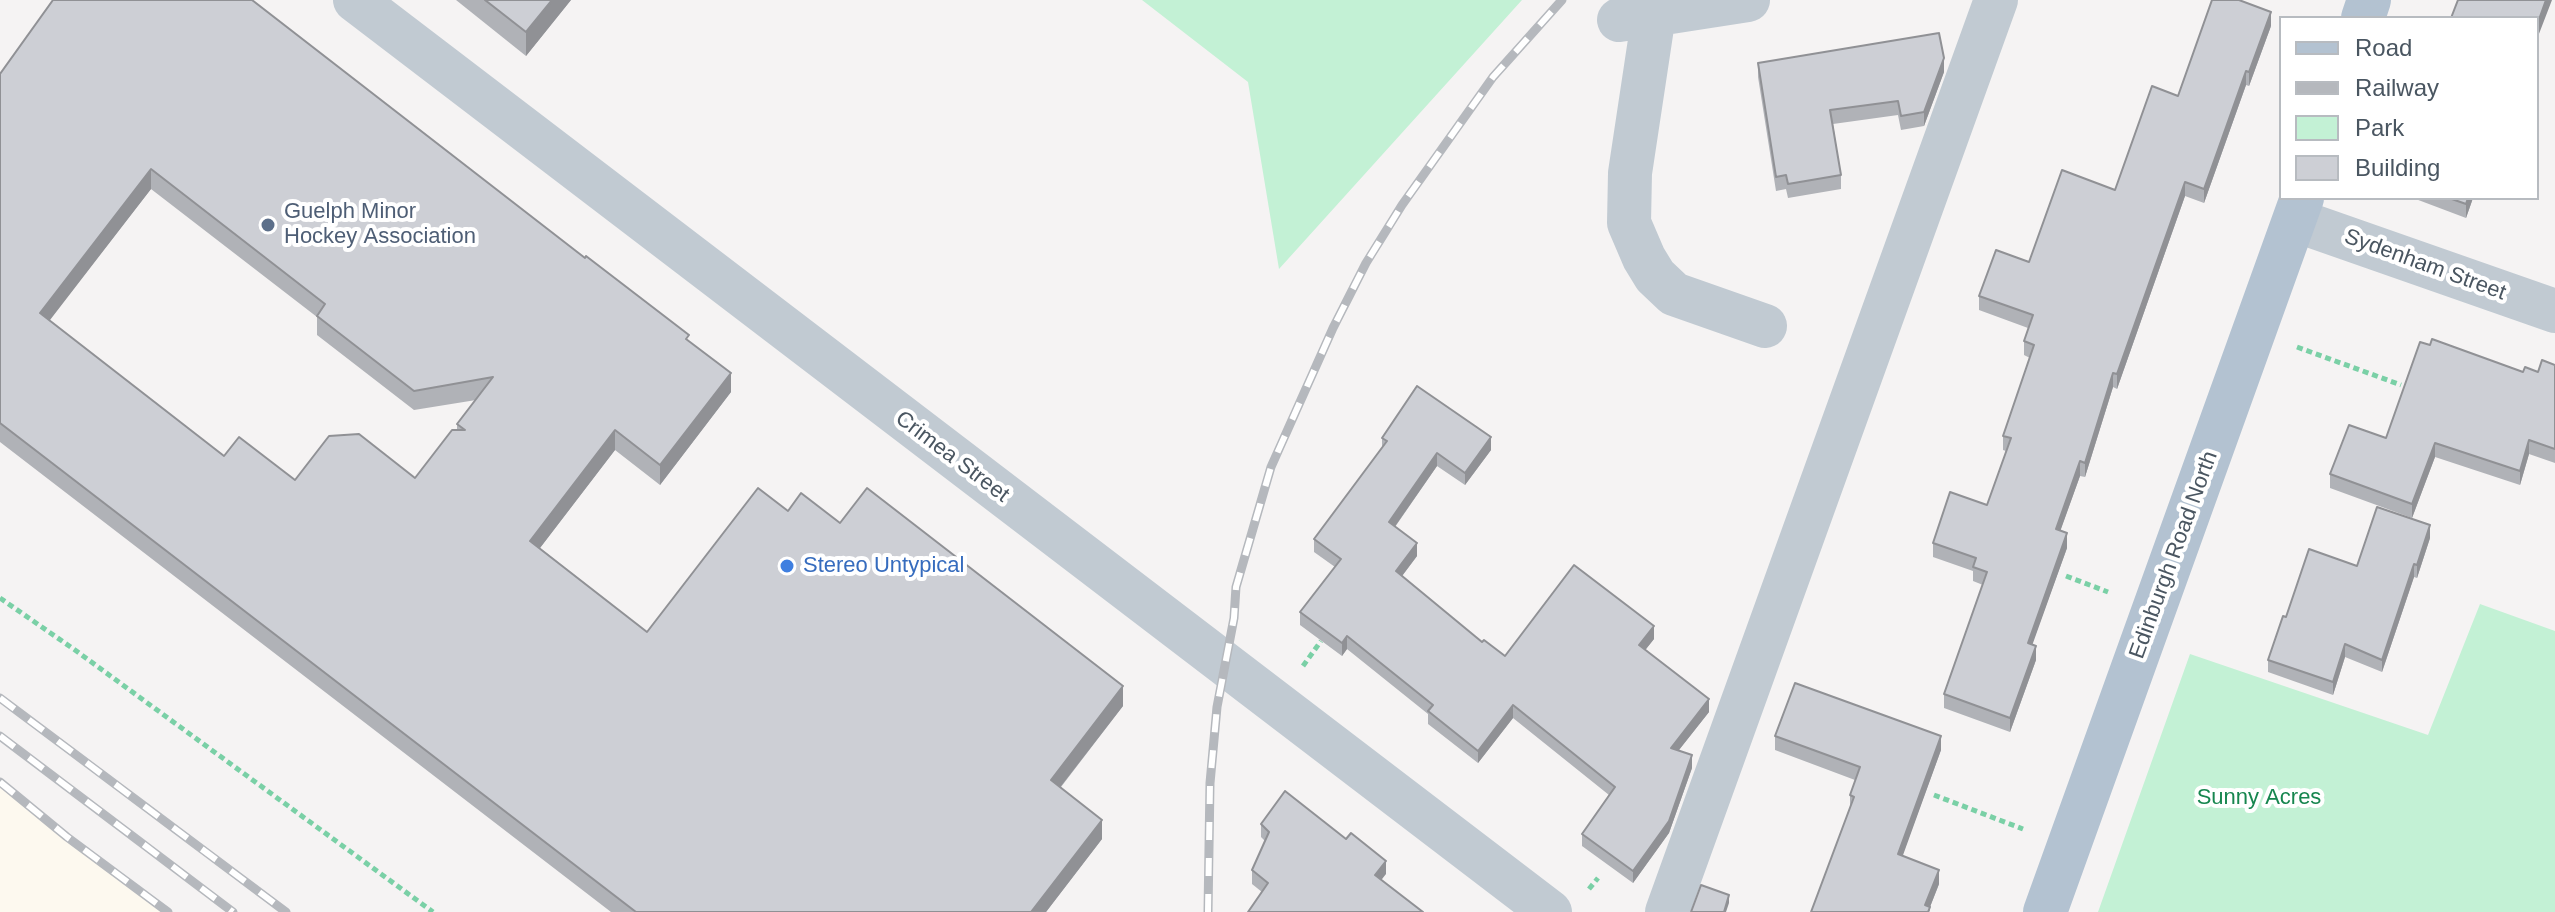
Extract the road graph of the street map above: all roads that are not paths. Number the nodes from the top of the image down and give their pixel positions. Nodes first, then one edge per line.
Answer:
1 (355, 0) edge
2 (1748, 0) edge
3 (1996, 0) edge
4 (2298, 209) edge
5 (2555, 311) edge
6 (1765, 326) dead end
7 (1550, 912) edge
8 (1667, 912) edge
9 (2045, 912) edge

1 - 7 street, Crimea Street
2 - 6 street
3 - 8 street
4 - 5 street, Sydenham Street
4 - 9 main road, Edinburgh Road North

